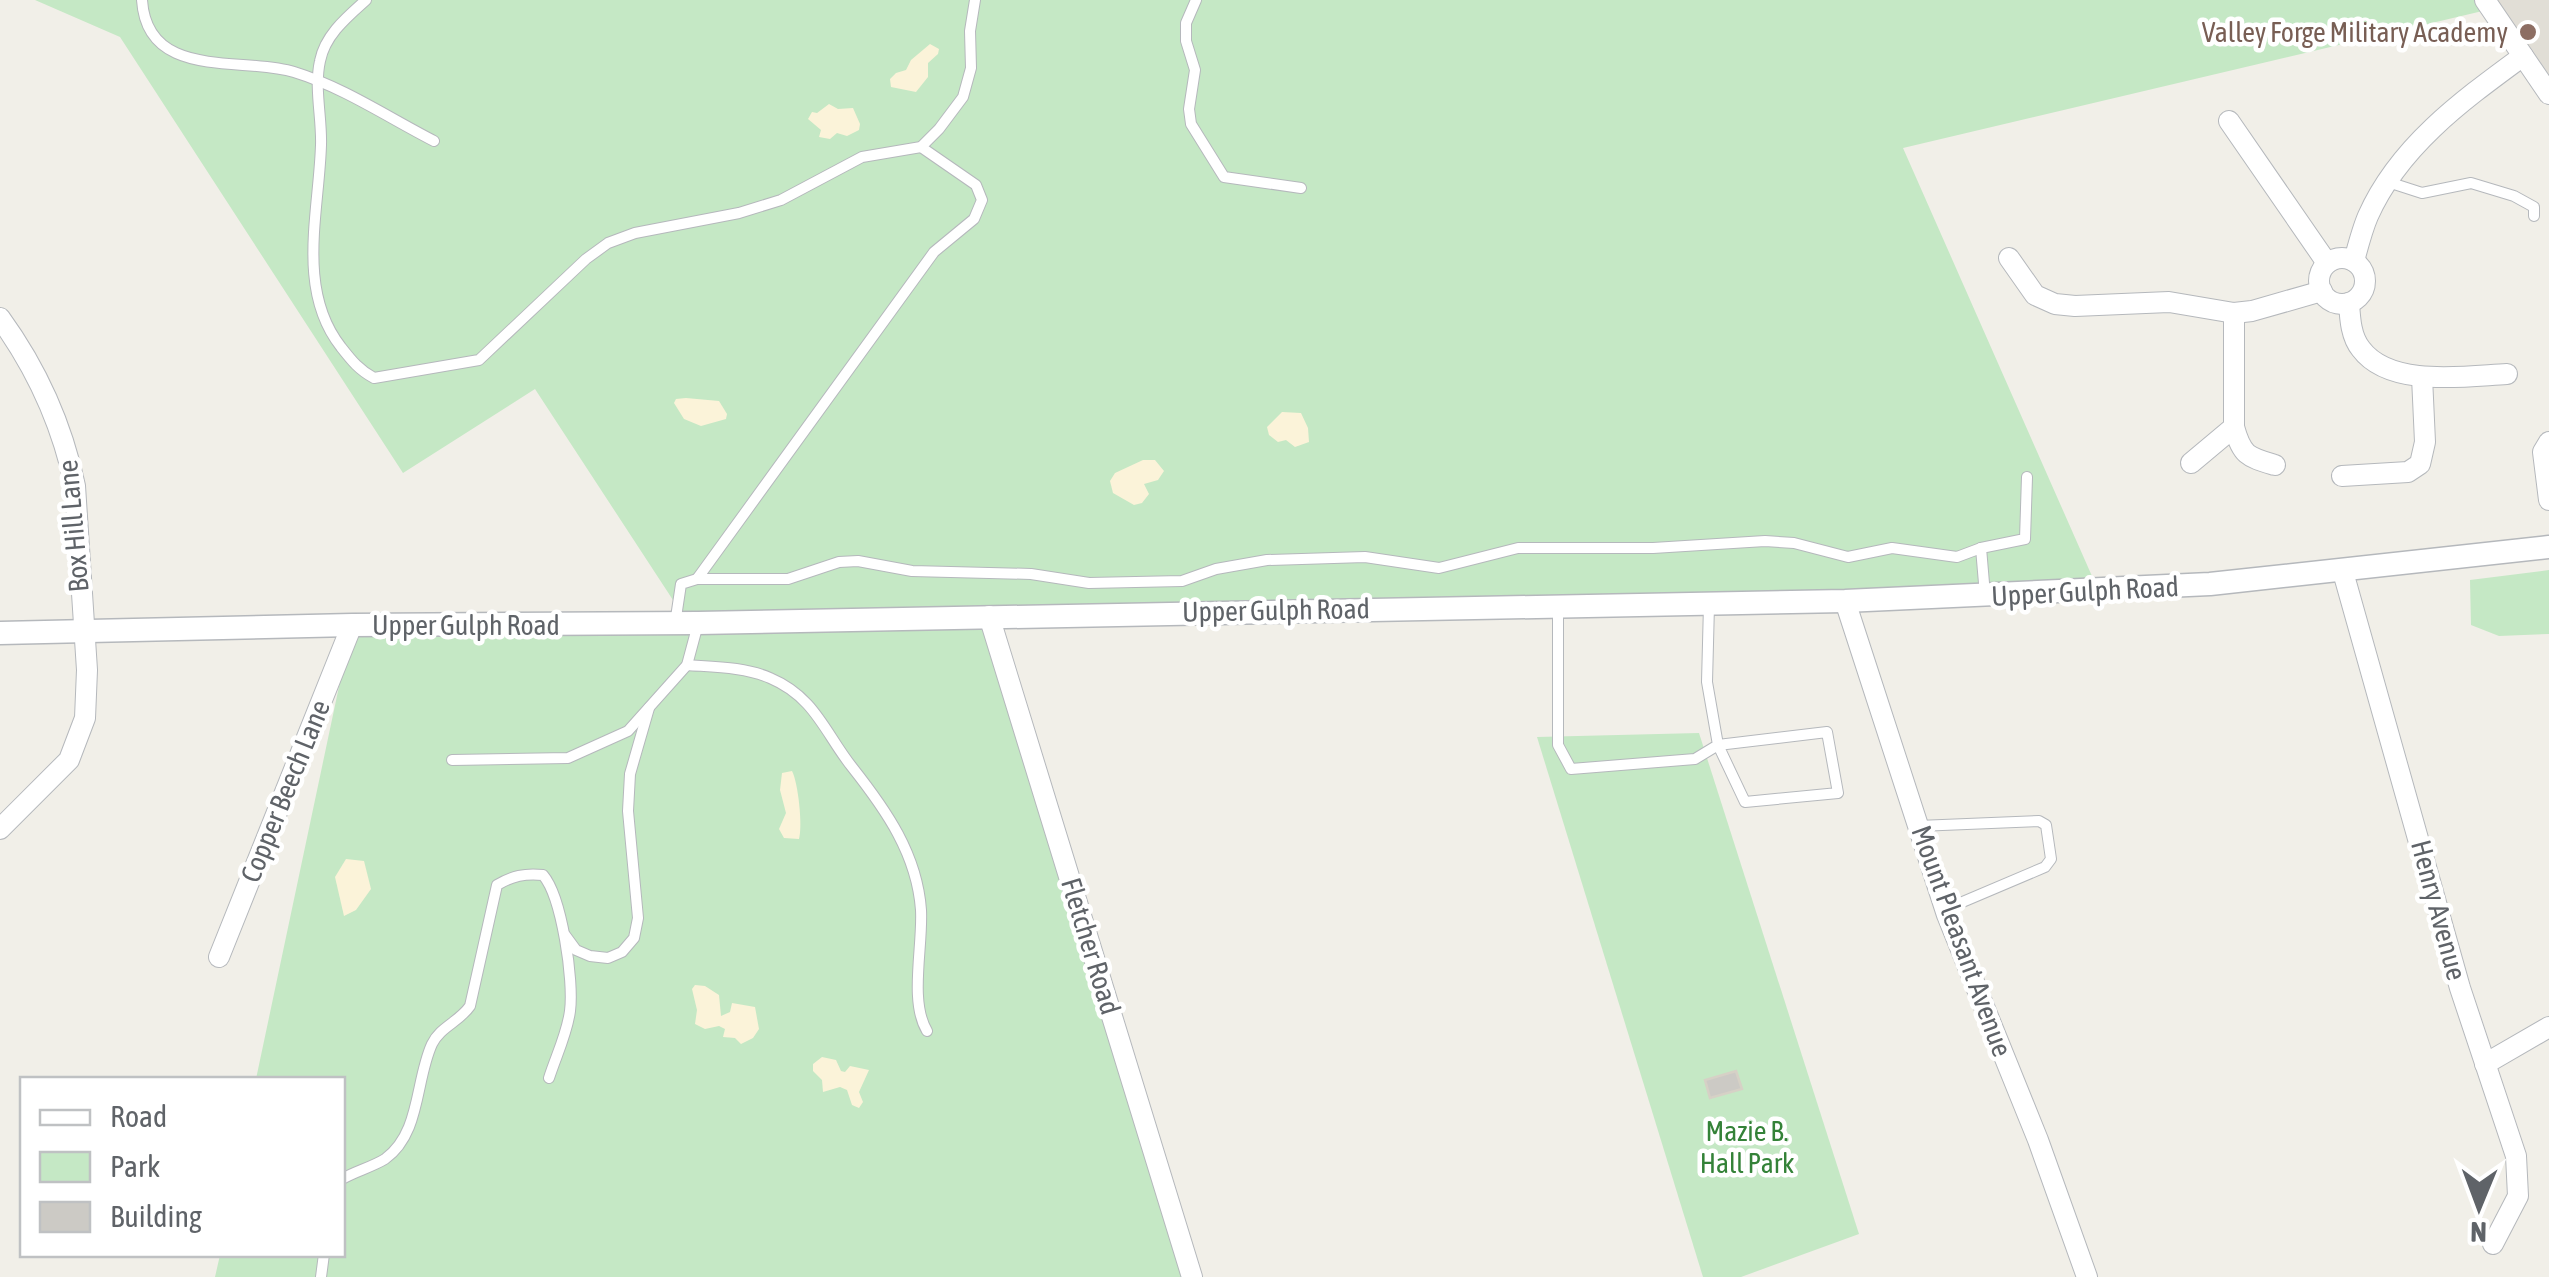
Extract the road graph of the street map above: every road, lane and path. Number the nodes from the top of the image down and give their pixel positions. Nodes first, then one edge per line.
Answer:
1 (142, 0) edge
2 (366, 0) edge
3 (975, 0) edge
4 (1196, 0) edge
5 (2485, 0) edge
6 (2522, 56) junction
7 (319, 81) junction
8 (2549, 94) edge
9 (2228, 121) dead end
10 (434, 141) dead end
11 (921, 147) junction
12 (2388, 182) junction
13 (1300, 188) dead end
14 (2534, 216) dead end
15 (2009, 258) dead end
16 (2354, 261) junction
17 (2327, 263) junction
18 (2322, 291) junction
19 (2349, 303) junction
20 (2234, 312) junction
21 (0, 318) edge
22 (2507, 374) dead end
23 (2422, 378) junction
24 (2234, 428) junction
25 (2549, 442) edge
26 (2191, 463) dead end
27 (2275, 465) dead end
28 (2342, 476) dead end
29 (2027, 477) dead end
30 (2549, 500) edge
31 (2549, 547) edge
32 (1981, 548) junction
33 (2344, 572) junction
34 (697, 579) junction
35 (1985, 596) junction
36 (1845, 602) junction
37 (1709, 604) junction
38 (1558, 606) junction
39 (990, 616) junction
40 (687, 623) junction
41 (352, 625) junction
42 (83, 631) junction
43 (0, 632) edge
44 (687, 665) junction
45 (649, 708) junction
46 (1718, 745) junction
47 (452, 760) dead end
48 (1918, 826) junction
49 (0, 828) edge
50 (1945, 909) junction
51 (564, 935) junction
52 (219, 957) dead end
53 (2549, 1028) edge
54 (926, 1031) dead end
55 (2485, 1064) junction
56 (549, 1078) dead end
57 (345, 1178) edge
58 (2494, 1244) dead end
59 (1192, 1277) edge
60 (2086, 1277) edge

1 - 7 lane
2 - 7 lane
3 - 11 lane
4 - 13 lane
5 - 6 street
6 - 8 street
6 - 12 street
7 - 10 lane
7 - 11 lane
9 - 17 street
11 - 34 lane
12 - 14 lane
12 - 16 street
15 - 20 street
16 - 17 street
16 - 19 street
17 - 18 street
18 - 19 street
18 - 20 street
19 - 23 street
20 - 24 street
21 - 42 street, Box Hill Lane
22 - 23 street
23 - 28 street
24 - 26 street
24 - 27 street
25 - 30 street
29 - 32 lane
31 - 33 street, Upper Gulph Road
32 - 34 lane
32 - 35 lane
33 - 35 street, Upper Gulph Road
33 - 55 street, Henry Avenue
34 - 40 lane
35 - 36 street, Upper Gulph Road
36 - 37 street, Upper Gulph Road
36 - 48 street, Mount Pleasant Avenue
37 - 38 street, Upper Gulph Road
37 - 46 lane
38 - 39 street, Upper Gulph Road
38 - 46 lane
39 - 40 street, Upper Gulph Road
39 - 59 street, Fletcher Road
40 - 41 street, Upper Gulph Road
40 - 44 lane
41 - 42 street, Upper Gulph Road
41 - 52 street, Copper Beech Lane
42 - 43 street, Upper Gulph Road
42 - 49 street
44 - 45 lane
44 - 54 lane
45 - 47 lane
45 - 51 lane
46 - 46 lane
48 - 50 street, Mount Pleasant Avenue
48 - 50 lane
50 - 60 street, Mount Pleasant Avenue
51 - 56 lane
51 - 57 lane
53 - 55 street
55 - 58 street, Henry Avenue

